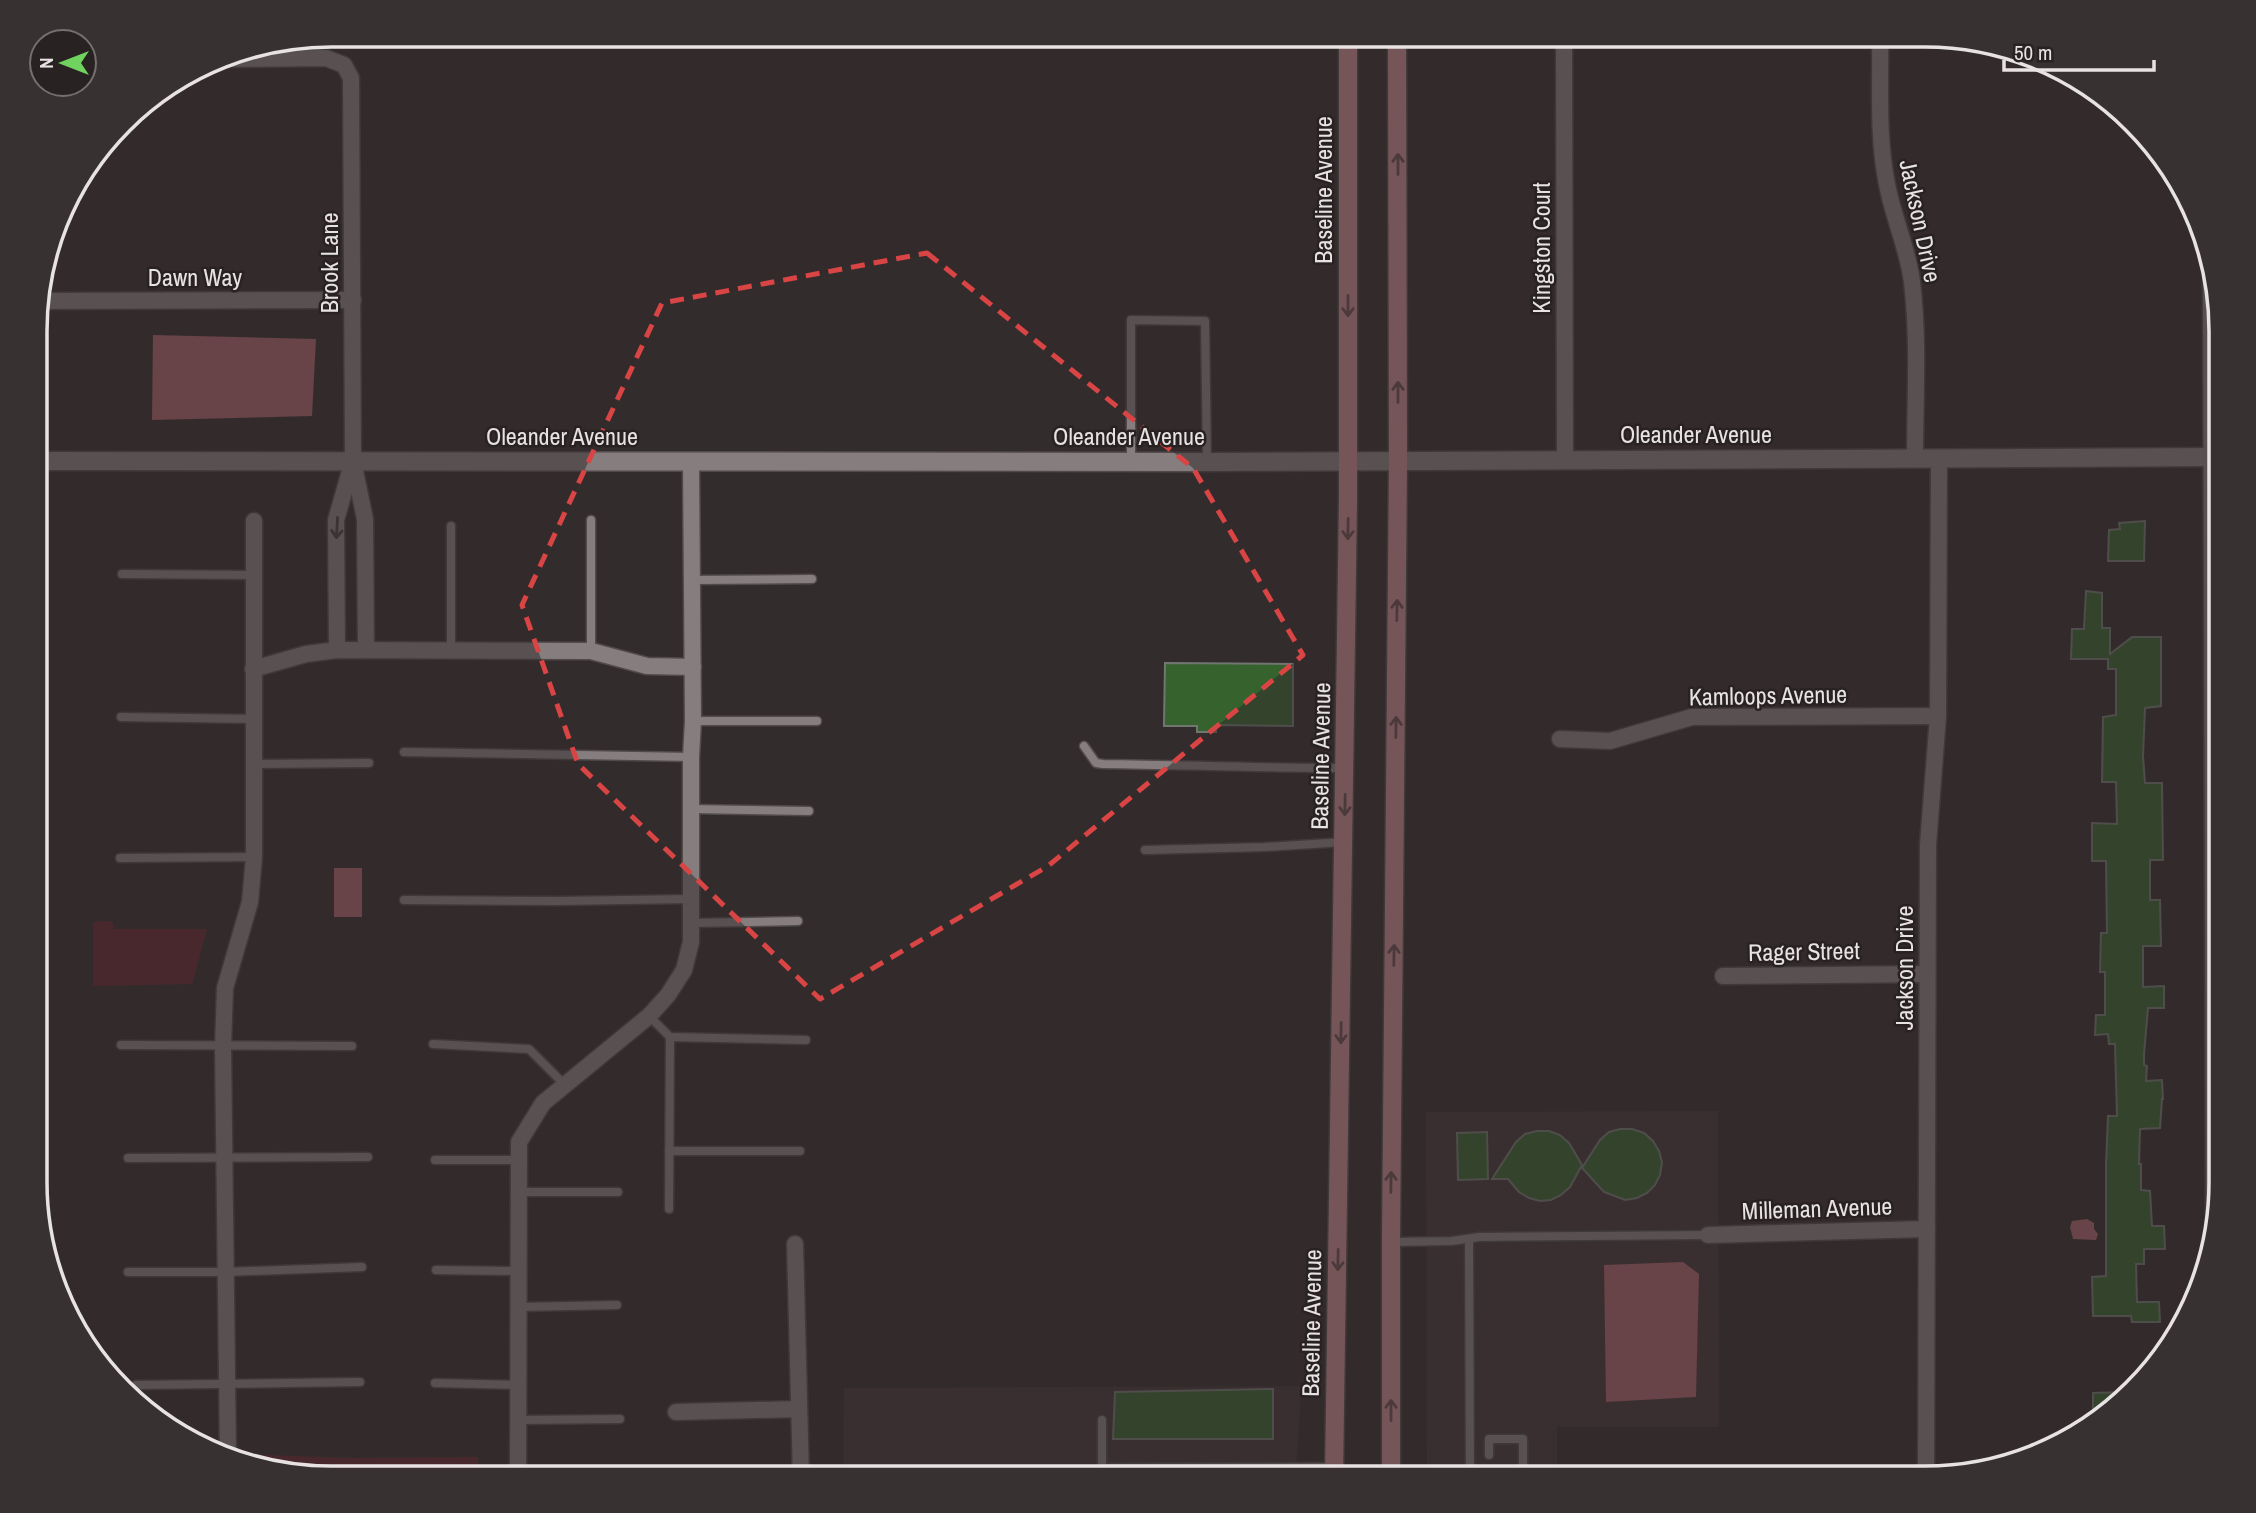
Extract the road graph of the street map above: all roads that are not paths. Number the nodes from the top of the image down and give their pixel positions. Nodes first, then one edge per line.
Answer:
1 (1348, 47) edge
2 (1397, 47) edge
3 (1564, 47) edge
4 (1880, 47) edge
5 (252, 59) edge
6 (353, 300) junction
7 (49, 301) edge
8 (2209, 457) edge
9 (1915, 458) junction
10 (1939, 458) junction
11 (1398, 460) junction
12 (1565, 460) junction
13 (47, 461) edge
14 (353, 461) junction
15 (1349, 461) junction
16 (691, 462) junction
17 (1131, 462) junction
18 (1207, 462) junction
19 (591, 520) dead end
20 (254, 521) dead end
21 (451, 526) dead end
22 (366, 558) junction
23 (337, 559) junction
24 (122, 574) dead end
25 (253, 575) junction
26 (812, 579) dead end
27 (690, 580) junction
28 (337, 650) junction
29 (366, 650) junction
30 (451, 651) junction
31 (591, 651) junction
32 (693, 667) junction
33 (253, 670) junction
34 (1938, 716) junction
35 (121, 717) dead end
36 (253, 719) junction
37 (694, 721) junction
38 (817, 721) dead end
39 (1560, 740) dead end
40 (1084, 746) dead end
41 (404, 752) dead end
42 (691, 757) junction
43 (369, 763) dead end
44 (253, 764) junction
45 (1346, 768) junction
46 (691, 809) junction
47 (809, 811) dead end
48 (1344, 842) junction
49 (1145, 850) dead end
50 (254, 857) junction
51 (120, 858) dead end
52 (691, 899) junction
53 (404, 900) dead end
54 (798, 921) dead end
55 (691, 923) junction
56 (1927, 974) junction
57 (1723, 976) dead end
58 (649, 1016) junction
59 (670, 1037) junction
60 (806, 1040) dead end
61 (433, 1044) dead end
62 (121, 1045) dead end
63 (352, 1046) dead end
64 (223, 1047) junction
65 (564, 1084) junction
66 (669, 1151) junction
67 (800, 1151) dead end
68 (368, 1157) dead end
69 (128, 1158) dead end
70 (224, 1158) junction
71 (435, 1160) dead end
72 (519, 1160) junction
73 (519, 1192) junction
74 (618, 1192) dead end
75 (669, 1209) dead end
76 (1927, 1229) junction
77 (1708, 1235) joint
78 (1469, 1239) junction
79 (1391, 1242) junction
80 (795, 1244) dead end
81 (362, 1267) dead end
82 (436, 1270) dead end
83 (519, 1271) junction
84 (128, 1272) dead end
85 (225, 1272) junction
86 (617, 1306) dead end
87 (519, 1307) junction
88 (360, 1382) dead end
89 (435, 1383) dead end
90 (228, 1384) junction
91 (136, 1385) dead end
92 (518, 1385) junction
93 (799, 1409) junction
94 (676, 1412) dead end
95 (620, 1419) dead end
96 (518, 1420) junction
97 (1101, 1420) dead end
98 (228, 1446) edge
99 (1489, 1455) dead end
100 (518, 1466) edge
101 (801, 1466) edge
102 (1102, 1466) edge
103 (1334, 1466) edge
104 (1391, 1466) edge
105 (1470, 1466) edge
106 (1523, 1466) edge
107 (1926, 1466) edge

1 -> 15 main road, Baseline Avenue
11 -> 2 main road
3 - 12 street, Kingston Court
4 - 9 street, Jackson Drive
5 - 6 street, Brook Lane
6 - 7 street, Dawn Way
6 - 14 street, Brook Lane
8 - 10 street, Oleander Avenue
9 - 10 street, Oleander Avenue
9 - 12 street, Oleander Avenue
10 - 34 street, Jackson Drive
11 - 12 street, Oleander Avenue
11 - 15 street, Oleander Avenue
79 -> 11 main road
13 - 14 street, Oleander Avenue
14 - 16 street, Oleander Avenue
14 - 22 street
14 -> 23 street
15 - 18 street, Oleander Avenue
15 -> 45 main road, Baseline Avenue
16 - 17 street, Oleander Avenue
16 - 27 street
17 - 18 street, Oleander Avenue
17 - 18 lane
19 - 31 lane
20 - 25 street
21 - 30 lane
22 - 23 street
22 - 29 street
23 - 28 street
24 - 25 lane
25 - 33 street
26 - 27 lane
27 - 32 street
28 - 29 street
28 - 33 street
29 - 30 street
30 - 31 street
31 - 32 street
32 - 37 street
33 - 36 street
34 - 39 street, Kamloops Avenue
34 - 56 street, Jackson Drive
35 - 36 lane
36 - 44 street
37 - 38 lane
37 - 42 street
40 - 45 lane
41 - 42 lane
42 - 46 street
43 - 44 lane
44 - 50 street
45 -> 48 main road, Baseline Avenue
46 - 47 lane
46 - 52 street
48 - 49 lane
48 -> 103 main road, Baseline Avenue
50 - 51 lane
50 - 64 street
52 - 53 lane
52 - 55 street
54 - 55 lane
55 - 58 street
56 - 57 street, Rager Street
56 - 76 street, Jackson Drive
58 - 59 lane
58 - 65 street
59 - 60 lane
59 - 66 lane
61 - 65 lane
62 - 64 lane
63 - 64 lane
64 - 70 street
65 - 72 street
66 - 67 lane
66 - 75 lane
68 - 70 lane
69 - 70 lane
70 - 85 street
71 - 72 lane
72 - 73 street
73 - 74 lane
73 - 83 street
76 - 77 street, Milleman Avenue
76 - 107 street, Jackson Drive
77 - 78 lane
78 - 79 lane
78 - 105 lane
104 -> 79 main road
80 - 93 street
81 - 85 lane
82 - 83 lane
83 - 87 street
84 - 85 lane
85 - 90 street
86 - 87 lane
87 - 92 street
88 - 90 lane
89 - 92 lane
90 - 91 lane
90 - 98 street
92 - 96 street
93 - 94 street
93 - 101 street
95 - 96 lane
96 - 100 street
97 - 102 lane
99 - 106 lane

